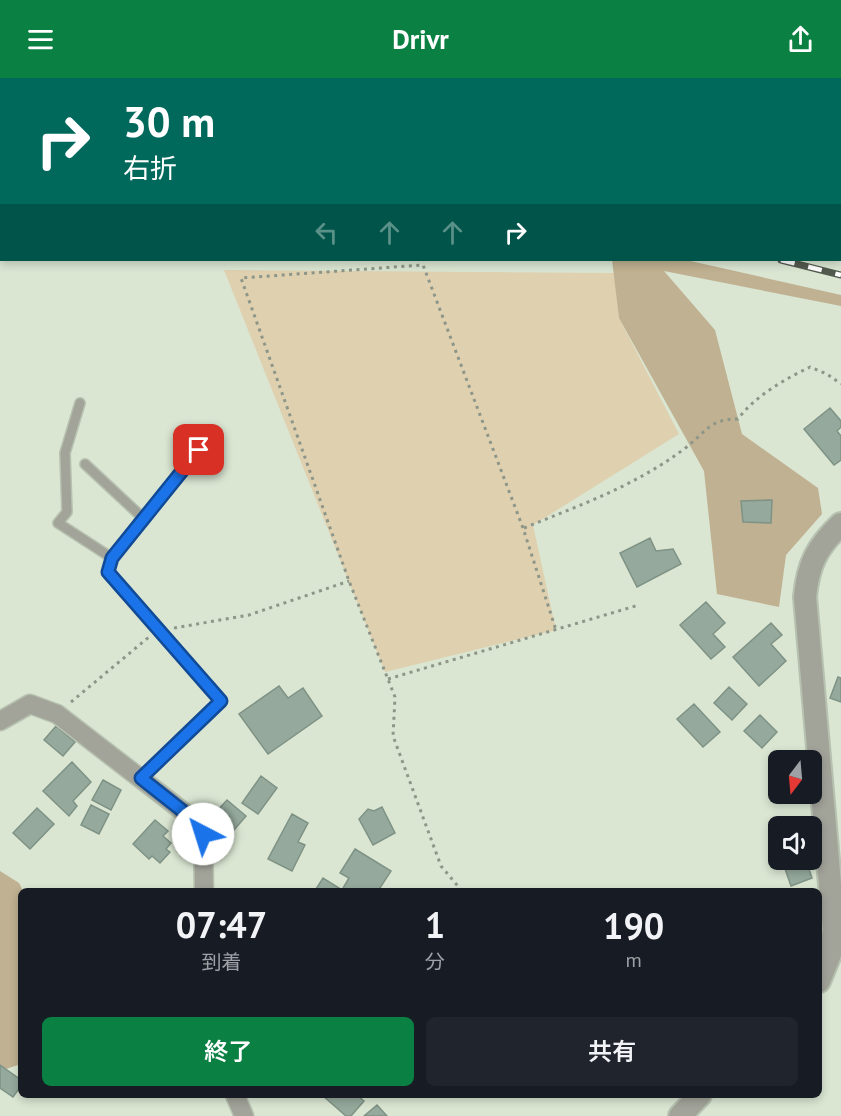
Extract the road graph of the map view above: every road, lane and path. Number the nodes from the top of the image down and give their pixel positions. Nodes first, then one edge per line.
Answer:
1 (841, 384) edge
2 (80, 403) dead end
3 (199, 450) dead end
4 (85, 464) dead end
5 (144, 519) junction
6 (841, 524) edge
7 (524, 528) junction
8 (112, 558) junction
9 (349, 581) junction
10 (639, 605) dead end
11 (169, 628) dead end
12 (157, 630) dead end
13 (556, 630) junction
14 (388, 680) junction
15 (57, 714) junction
16 (0, 721) edge
17 (141, 778) junction
18 (204, 888) edge
19 (459, 888) edge
20 (822, 977) edge
21 (236, 1098) edge
22 (697, 1098) edge
23 (244, 1116) edge
24 (680, 1116) edge

1 - 7 path
2 - 8 lane
3 - 5 lane
4 - 5 lane
5 - 8 lane
6 - 20 street
7 - 9 path
7 - 13 path
8 - 17 lane
9 - 11 path
9 - 14 path
10 - 13 path
12 - 15 path
13 - 14 path
14 - 19 path
15 - 16 street
15 - 17 street
17 - 18 street
21 - 23 street
22 - 24 street

